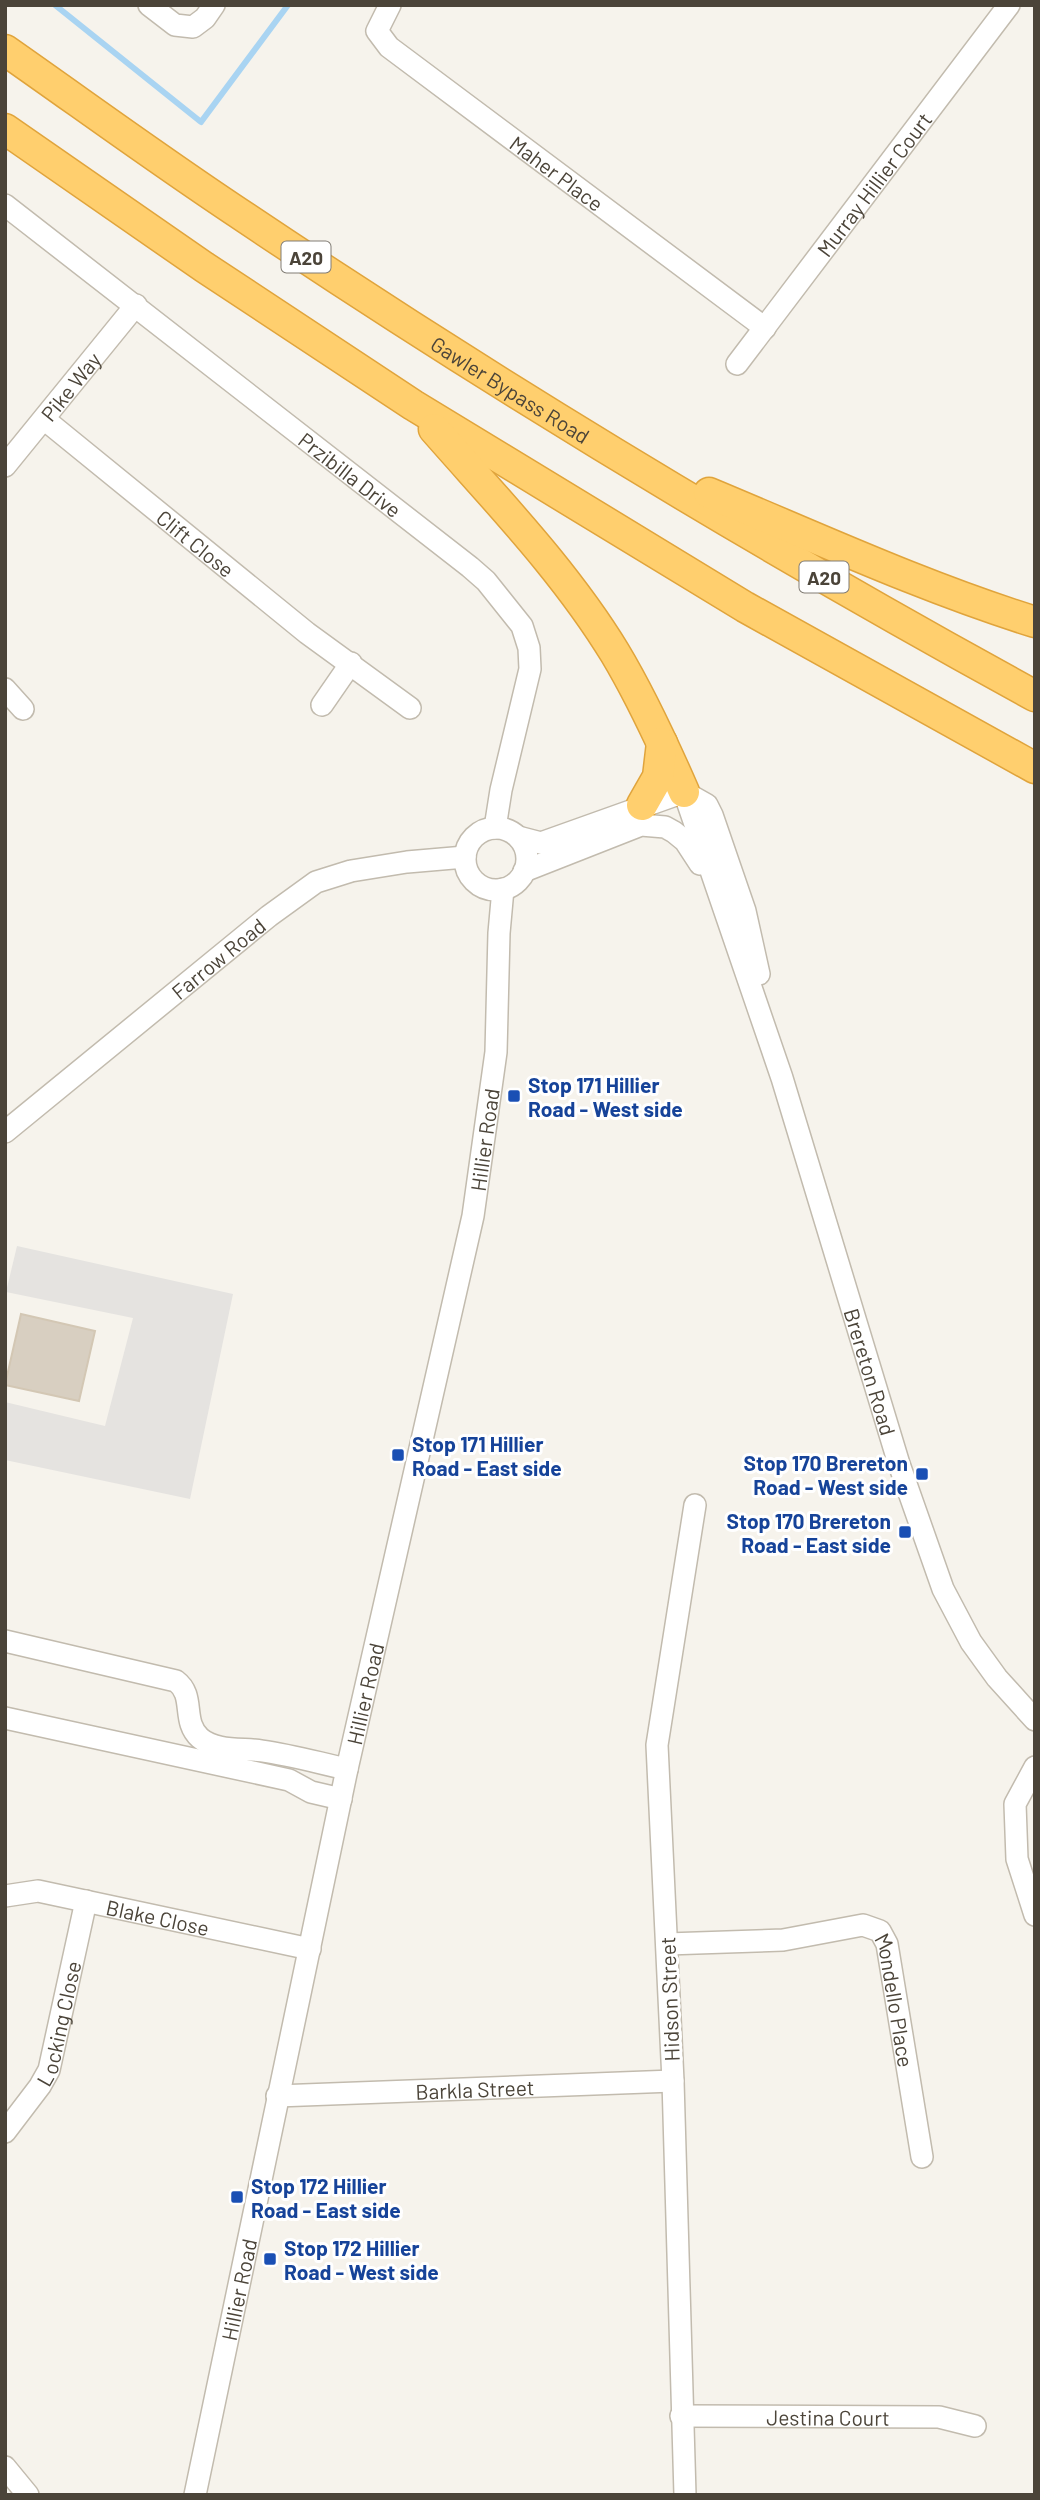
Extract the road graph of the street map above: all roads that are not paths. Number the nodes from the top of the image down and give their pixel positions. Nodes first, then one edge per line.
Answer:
1 (149, 5) edge
2 (214, 5) edge
3 (390, 5) edge
4 (1009, 5) edge
5 (5, 50) edge
6 (5, 129) edge
7 (5, 205) edge
8 (136, 305) junction
9 (765, 328) junction
10 (737, 364) dead end
11 (413, 405) junction
12 (44, 419) junction
13 (615, 453) junction
14 (5, 466) edge
15 (1035, 622) edge
16 (351, 663) junction
17 (5, 689) edge
18 (1035, 696) edge
19 (322, 705) dead end
20 (410, 708) dead end
21 (23, 709) dead end
22 (662, 743) junction
23 (1035, 768) edge
24 (684, 792) junction
25 (642, 805) junction
26 (495, 828) junction
27 (518, 837) junction
28 (465, 857) junction
29 (524, 871) junction
30 (503, 889) junction
31 (722, 902) junction
32 (782, 1078) junction
33 (5, 1132) edge
34 (695, 1505) dead end
35 (5, 1641) edge
36 (5, 1718) edge
37 (1035, 1720) edge
38 (1035, 1767) edge
39 (347, 1769) junction
40 (341, 1799) junction
41 (5, 1896) edge
42 (86, 1901) junction
43 (1035, 1915) edge
44 (667, 1944) junction
45 (310, 1950) junction
46 (673, 2081) junction
47 (277, 2096) junction
48 (5, 2132) edge
49 (922, 2157) dead end
50 (681, 2416) junction
51 (975, 2427) dead end
52 (5, 2467) edge
53 (28, 2495) edge
54 (195, 2495) edge
55 (685, 2495) edge

1 - 2 street
3 - 9 street, Maher Place
4 - 9 street, Murray Hillier Court
5 - 13 highway, Gawler Bypass Road / A20
6 - 11 highway
7 - 8 street, Przibilla Drive
8 - 12 street, Pike Way
8 - 26 street, Przibilla Drive
9 - 10 street, Murray Hillier Court
11 - 22 highway
11 - 23 highway
12 - 14 street, Pike Way
12 - 16 street, Clift Close
13 - 15 highway
13 - 18 highway, Gawler Bypass Road / A20
16 - 19 street
16 - 20 street, Clift Close
17 - 21 street
22 - 24 highway
22 - 25 highway
24 - 25 street
24 - 31 street, Brereton Road
24 - 32 street, Brereton Road
25 - 27 street
26 - 27 street
26 - 28 street
27 - 29 street
28 - 30 street
28 - 33 street, Farrow Road
29 - 30 street
29 - 31 street, Brereton Road
30 - 39 street, Hillier Road
31 - 32 street, Brereton Road
32 - 37 street, Brereton Road
34 - 44 street, Hidson Street
35 - 39 street
36 - 40 street
38 - 43 street
39 - 40 street, Hillier Road
40 - 45 street, Hillier Road
41 - 42 street, Blake Close
42 - 45 street, Blake Close
42 - 48 street, Locking Close
44 - 46 street, Hidson Street
44 - 49 street, Mondello Place
45 - 47 street, Hillier Road
46 - 47 street, Barkla Street
46 - 50 street, Hidson Street
47 - 54 street, Hillier Road
50 - 51 street, Jestina Court
50 - 55 street, Hidson Street
52 - 53 street

